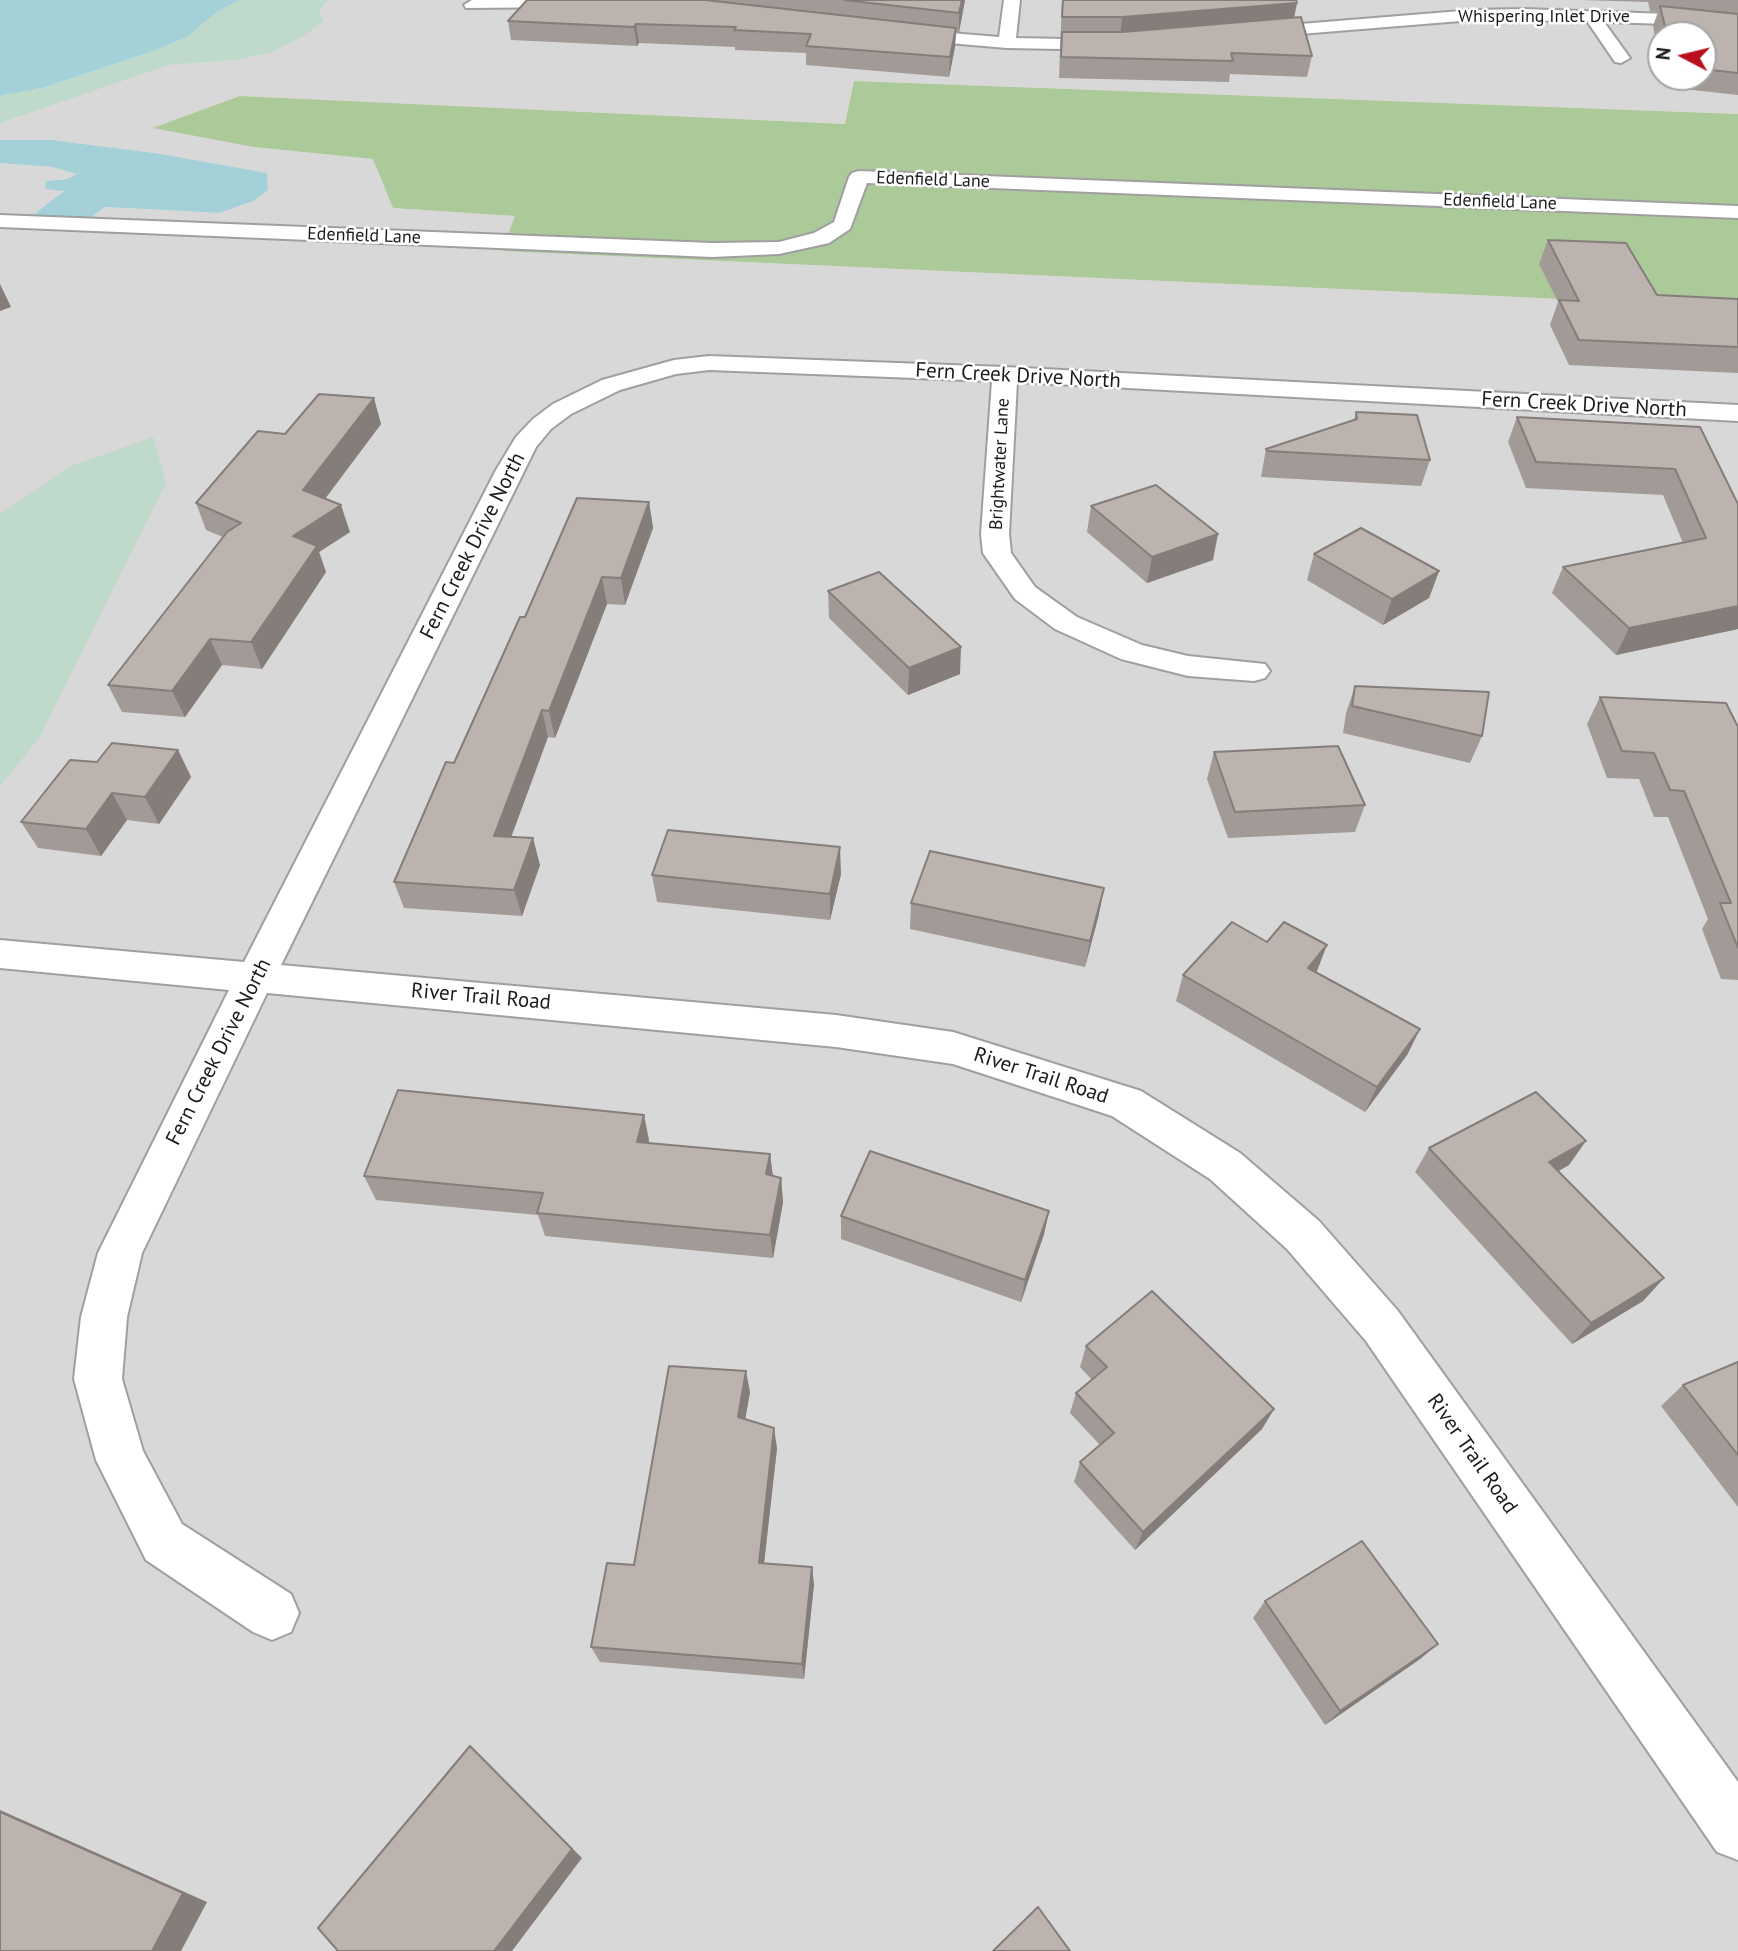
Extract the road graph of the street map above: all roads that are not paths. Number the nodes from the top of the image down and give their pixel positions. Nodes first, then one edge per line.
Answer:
1 (1012, 0) edge
2 (596, 2) edge
3 (472, 5) dead end
4 (1591, 15) junction
5 (1738, 27) edge
6 (881, 31) edge
7 (1239, 34) edge
8 (1007, 43) junction
9 (1131, 44) edge
10 (1621, 58) dead end
11 (1738, 212) edge
12 (0, 221) edge
13 (1005, 374) junction
14 (1738, 413) edge
15 (1254, 671) dead end
16 (0, 954) edge
17 (257, 976) junction
18 (272, 1613) dead end
19 (1738, 1831) edge

1 - 8 street
2 - 3 street
4 - 5 street, Whispering Inlet Drive
4 - 7 street, Whispering Inlet Drive
4 - 10 street
6 - 8 street
8 - 9 street
11 - 12 street, Edenfield Lane
13 - 14 street, Fern Creek Drive North
13 - 15 street, Brightwater Lane
13 - 17 street, Fern Creek Drive North
16 - 17 street, River Trail Road
17 - 18 street, Fern Creek Drive North
17 - 19 street, River Trail Road

